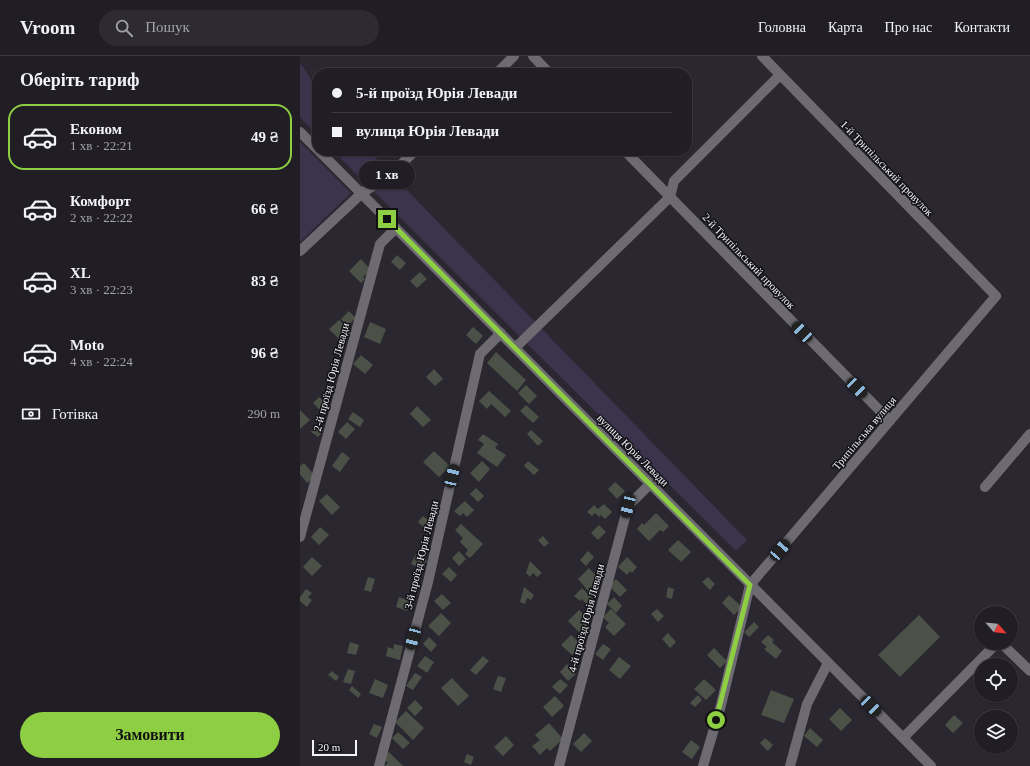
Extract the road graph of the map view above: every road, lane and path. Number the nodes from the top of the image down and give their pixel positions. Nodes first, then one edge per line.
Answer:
1 (514, 56) edge
2 (533, 56) edge
3 (762, 56) edge
4 (502, 68) edge
5 (544, 68) edge
6 (780, 75) junction
7 (300, 132) edge
8 (312, 143) edge
9 (325, 156) edge
10 (410, 156) edge
11 (630, 156) edge
12 (362, 193) junction
13 (670, 197) junction
14 (396, 228) junction
15 (300, 251) edge
16 (996, 296) joint
17 (501, 334) junction
18 (515, 348) junction
19 (890, 421) junction
20 (1030, 434) edge
21 (650, 484) junction
22 (984, 487) dead end
23 (300, 537) edge
24 (750, 585) junction
25 (990, 650) edge
26 (1009, 650) edge
27 (828, 663) junction
28 (1030, 670) edge
29 (903, 738) junction
30 (378, 766) edge
31 (559, 766) edge
32 (703, 766) edge
33 (790, 766) edge
34 (931, 766) edge

1 - 4 street
2 - 5 street
3 - 6 street, 1-й Трипільський провулок
6 - 13 street
6 - 16 street, 1-й Трипільський провулок
7 - 8 street
9 - 12 street, вулиця Юрія Левади
10 - 12 street
11 - 13 street, 2-й Трипільський провулок
12 - 14 street, вулиця Юрія Левади
12 - 15 street
13 - 18 street
13 - 19 street, 2-й Трипільський провулок
14 - 17 street, вулиця Юрія Левади
14 - 23 street, 2-й проїзд Юрія Левади
16 - 19 street, Трипільська вулиця
17 - 18 street, вулиця Юрія Левади
17 - 30 street, 3-й проїзд Юрія Левади
18 - 21 street, вулиця Юрія Левади
19 - 24 street, Трипільська вулиця
20 - 22 street
21 - 24 street, вулиця Юрія Левади
21 - 31 street, 4-й проїзд Юрія Левади
24 - 27 street, вулиця Юрія Левади
24 - 32 street
25 - 29 street
26 - 28 street
27 - 29 street, вулиця Юрія Левади
27 - 33 street
29 - 34 street, вулиця Юрія Левади

